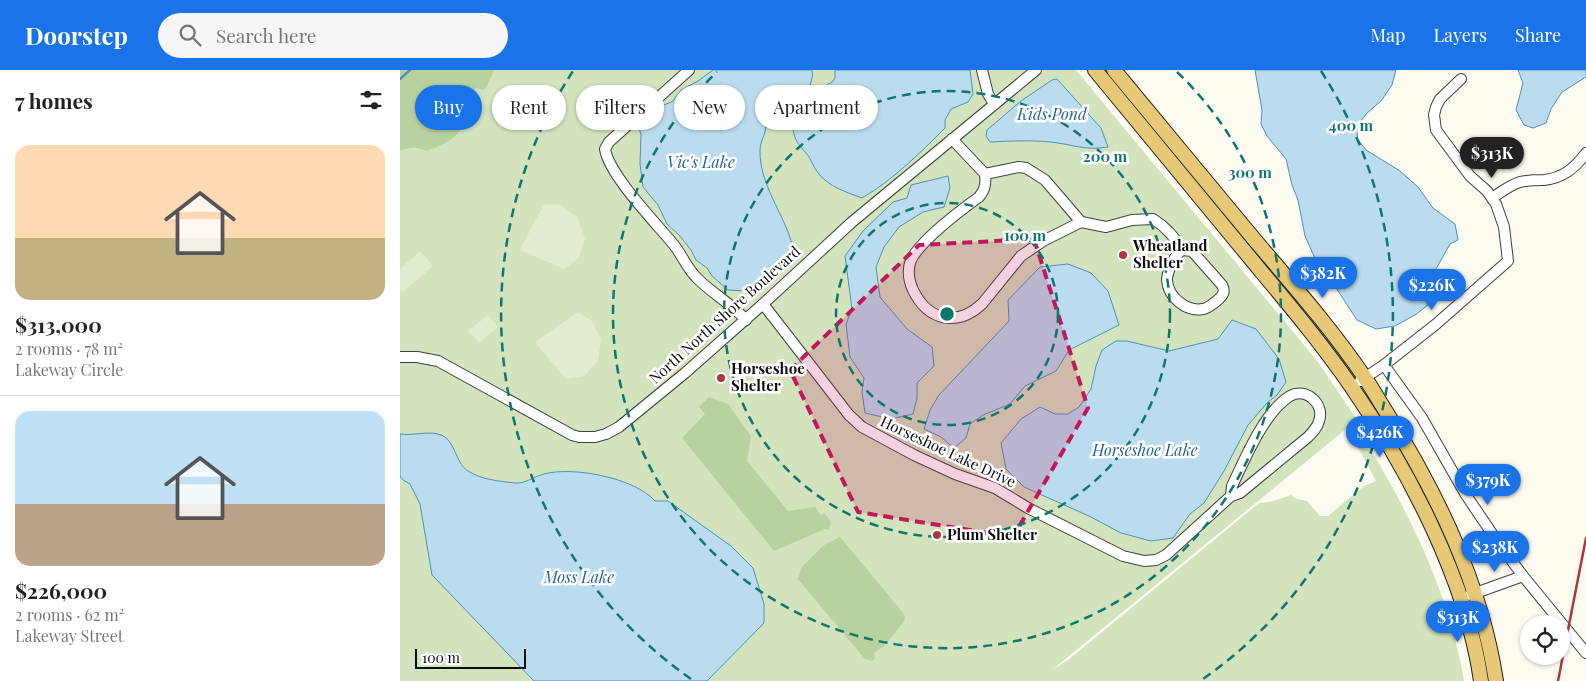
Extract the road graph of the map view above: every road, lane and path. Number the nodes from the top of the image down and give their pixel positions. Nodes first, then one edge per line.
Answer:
1 (689, 70) edge
2 (982, 70) edge
3 (1036, 70) edge
4 (1095, 70) edge
5 (1114, 70) edge
6 (1461, 79) dead end
7 (994, 104) junction
8 (952, 139) junction
9 (1586, 153) edge
10 (985, 174) junction
11 (1492, 198) junction
12 (1081, 222) junction
13 (1182, 250) junction
14 (763, 304) junction
15 (746, 320) junction
16 (400, 356) edge
17 (1384, 365) junction
18 (1365, 378) junction
19 (1352, 386) junction
20 (1231, 496) junction
21 (1523, 576) junction
22 (1475, 593) junction
23 (1460, 598) junction
24 (1586, 653) edge
25 (1481, 681) edge
26 (1496, 681) edge

1 - 15 street
2 - 7 street
3 - 7 street, North North Shore Boulevard
4 - 19 main road
5 - 18 main road
6 - 11 street
7 - 8 street, North North Shore Boulevard
8 - 10 street
8 - 14 street, North North Shore Boulevard
9 - 11 street
10 - 12 street
10 - 12 street
11 - 17 street
12 - 13 street
13 - 13 street
14 - 15 street, North North Shore Boulevard
14 - 20 street, Horseshoe Lake Drive
15 - 16 street, North North Shore Boulevard
17 - 18 street
17 - 21 street
18 - 19 street
18 - 22 main road
19 - 23 main road
20 - 20 street, Horseshoe Lake Drive
21 - 22 street
21 - 24 street
22 - 23 street
22 - 26 main road
23 - 25 main road

